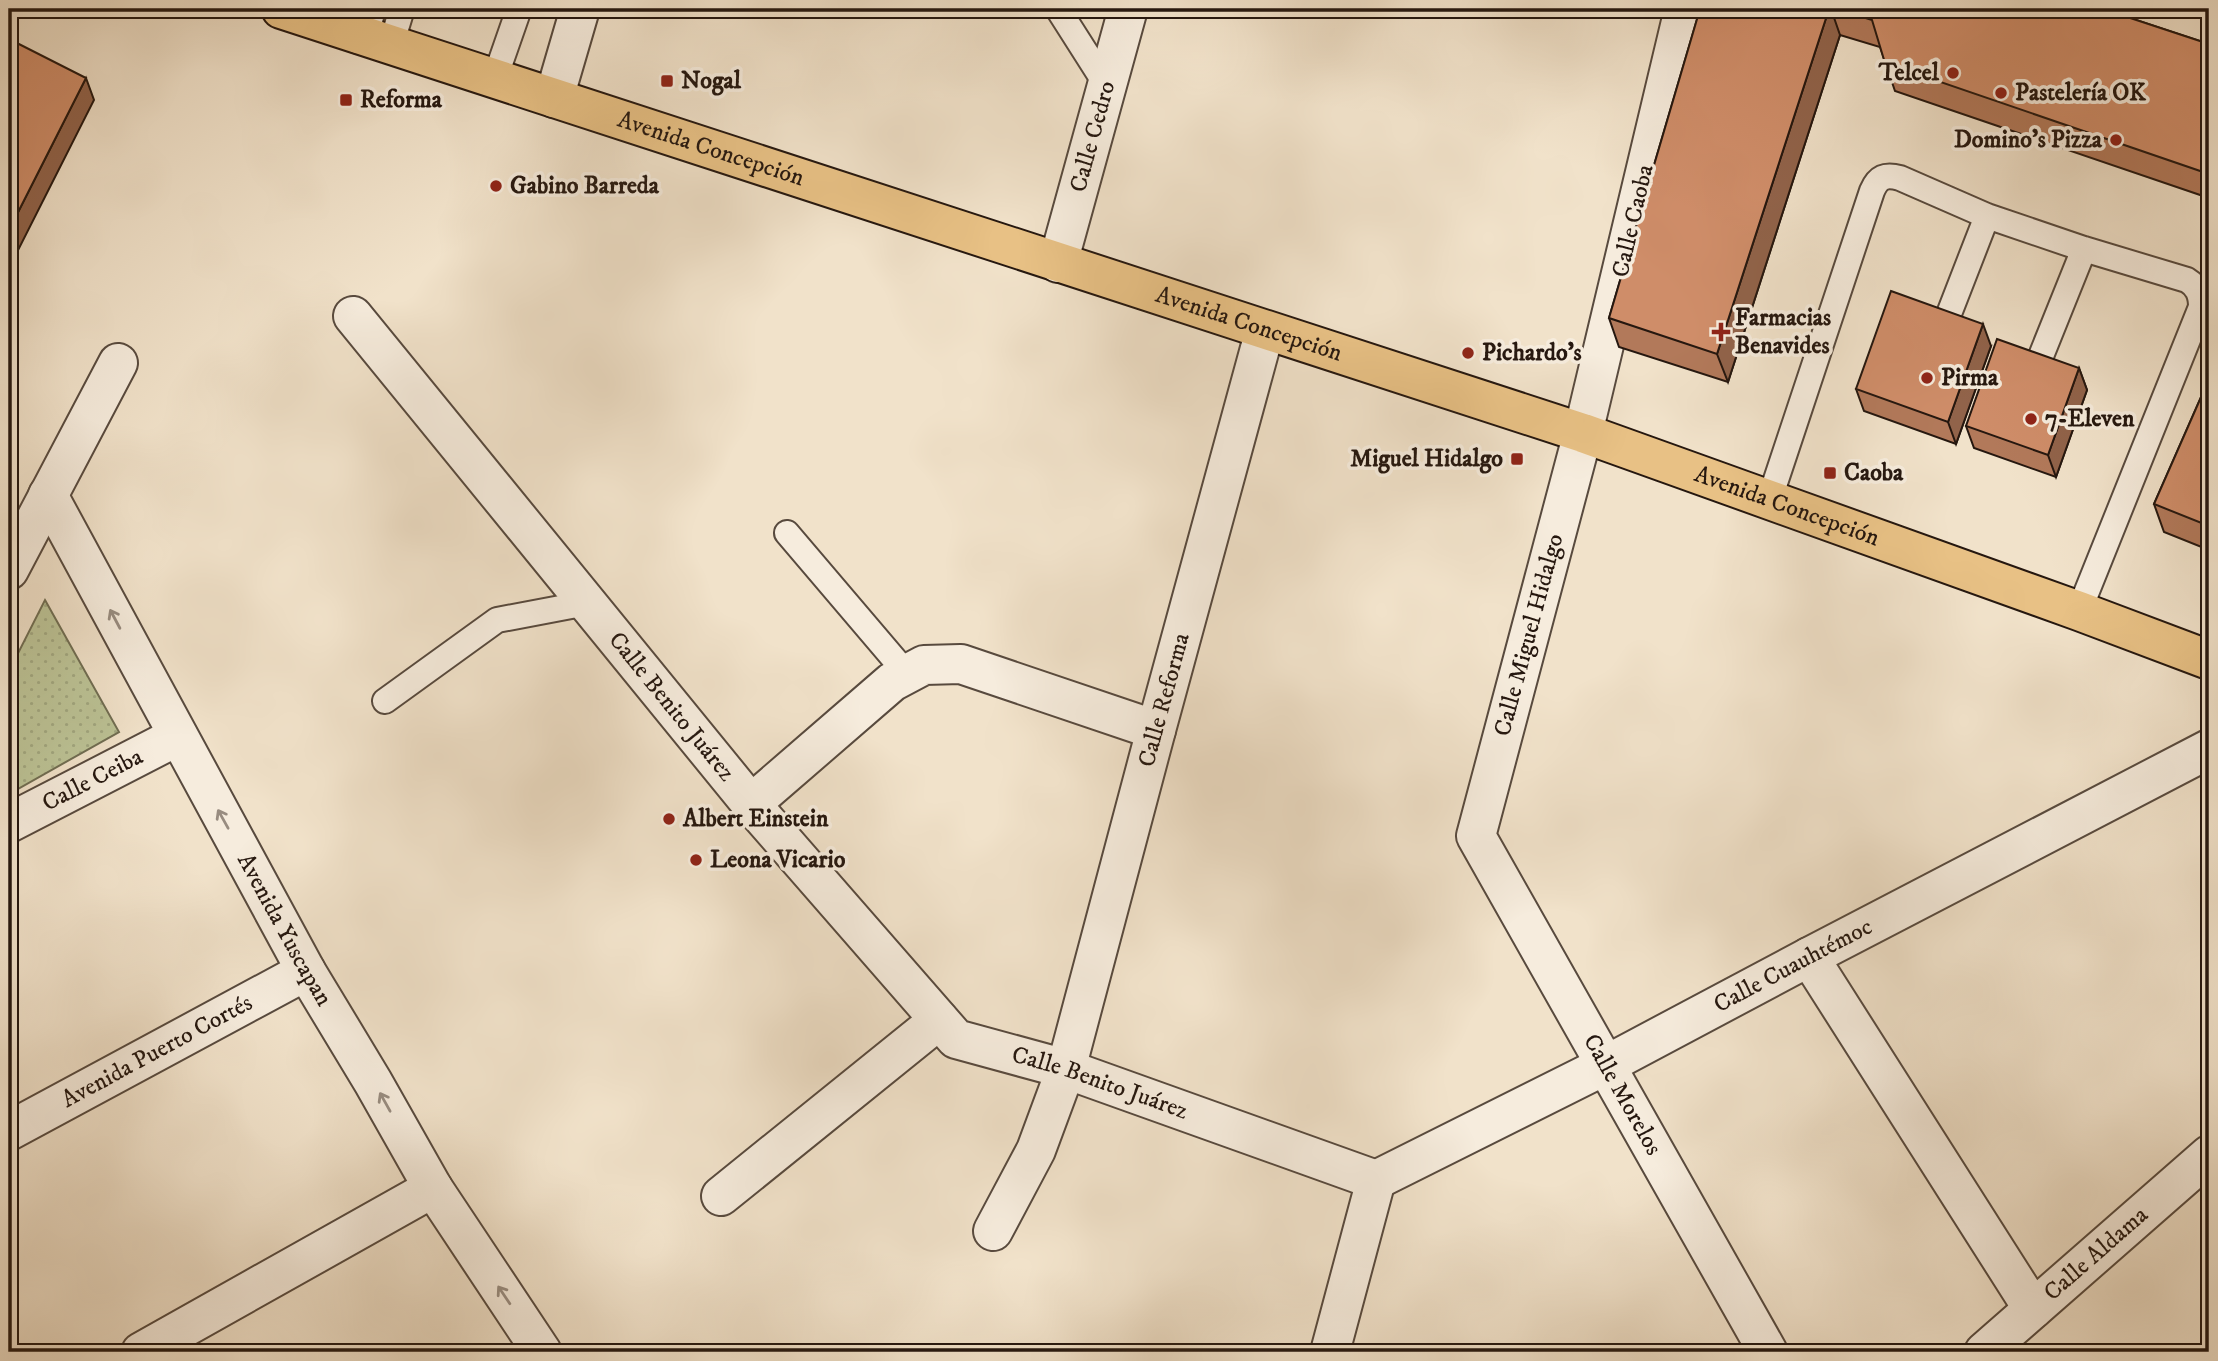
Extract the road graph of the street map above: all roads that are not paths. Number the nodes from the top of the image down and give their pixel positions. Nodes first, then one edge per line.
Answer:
1 (281, 9) edge
2 (402, 9) edge
3 (519, 9) edge
4 (580, 9) edge
5 (1058, 9) edge
6 (1128, 9) edge
7 (1684, 9) edge
8 (372, 29) edge
9 (495, 78) junction
10 (1107, 86) junction
11 (554, 98) junction
12 (1987, 216) junction
13 (2084, 249) junction
14 (1058, 263) junction
15 (353, 316) dead end
16 (1947, 318) edge
17 (1265, 330) junction
18 (2039, 361) edge
19 (118, 363) dead end
20 (1583, 433) junction
21 (48, 495) junction
22 (1769, 501) junction
23 (787, 533) dead end
24 (9, 570) edge
25 (587, 603) junction
26 (2079, 611) junction
27 (2209, 660) edge
28 (907, 674) junction
29 (385, 701) dead end
30 (1156, 730) junction
31 (178, 736) junction
32 (2209, 749) edge
33 (751, 804) junction
34 (9, 823) edge
35 (1476, 836) joint
36 (1809, 957) junction
37 (306, 971) junction
38 (939, 1020) junction
39 (1606, 1065) junction
40 (1066, 1069) junction
41 (9, 1131) edge
42 (2209, 1155) edge
43 (1376, 1180) junction
44 (433, 1188) junction
45 (721, 1196) dead end
46 (993, 1231) dead end
47 (2033, 1309) junction
48 (1338, 1345) edge
49 (141, 1352) edge
50 (542, 1352) edge
51 (1768, 1352) edge
52 (1984, 1352) edge

1 - 8 main road, Avenida Concepción
2 - 8 lane
3 - 9 lane
4 - 11 street
5 - 10 lane
6 - 10 street, Calle Cedro
7 - 20 street, Calle Caoba
8 - 9 main road, Avenida Concepción
9 - 11 main road, Avenida Concepción
10 - 14 street, Calle Cedro
11 - 14 main road, Avenida Concepción
12 - 13 lane
12 - 16 lane
12 - 22 lane
13 - 18 lane
13 - 26 lane
14 - 17 main road, Avenida Concepción
15 - 25 street, Calle Benito Juárez
17 - 20 main road, Avenida Concepción
17 - 30 street, Calle Reforma
19 - 21 street
20 - 22 main road, Avenida Concepción
20 - 35 street, Calle Miguel Hidalgo
21 - 24 street
31 -> 21 street, Avenida Yuscapan
22 - 26 main road, Avenida Concepción
23 - 28 lane
25 - 29 lane
25 - 33 street, Calle Benito Juárez
26 - 27 main road, Avenida Concepción
28 - 30 street
28 - 33 street
30 - 40 street, Calle Reforma
31 - 34 street, Calle Ceiba
37 -> 31 street, Avenida Yuscapan
32 - 36 street, Calle Cuauhtémoc
33 - 38 street, Calle Benito Juárez
35 - 39 street, Calle Morelos
36 - 39 street, Calle Cuauhtémoc
36 - 47 street
37 - 41 street, Avenida Puerto Cortés
44 -> 37 street, Avenida Yuscapan
38 - 40 street, Calle Benito Juárez
38 - 45 street
39 - 43 street, Calle Cuauhtémoc
39 - 51 street, Calle Morelos
40 - 43 street, Calle Benito Juárez
40 - 46 street, Calle Reforma
42 - 47 street, Calle Aldama
43 - 48 street
44 - 49 street
50 -> 44 street, Avenida Yuscapan
47 - 52 street, Calle Aldama

